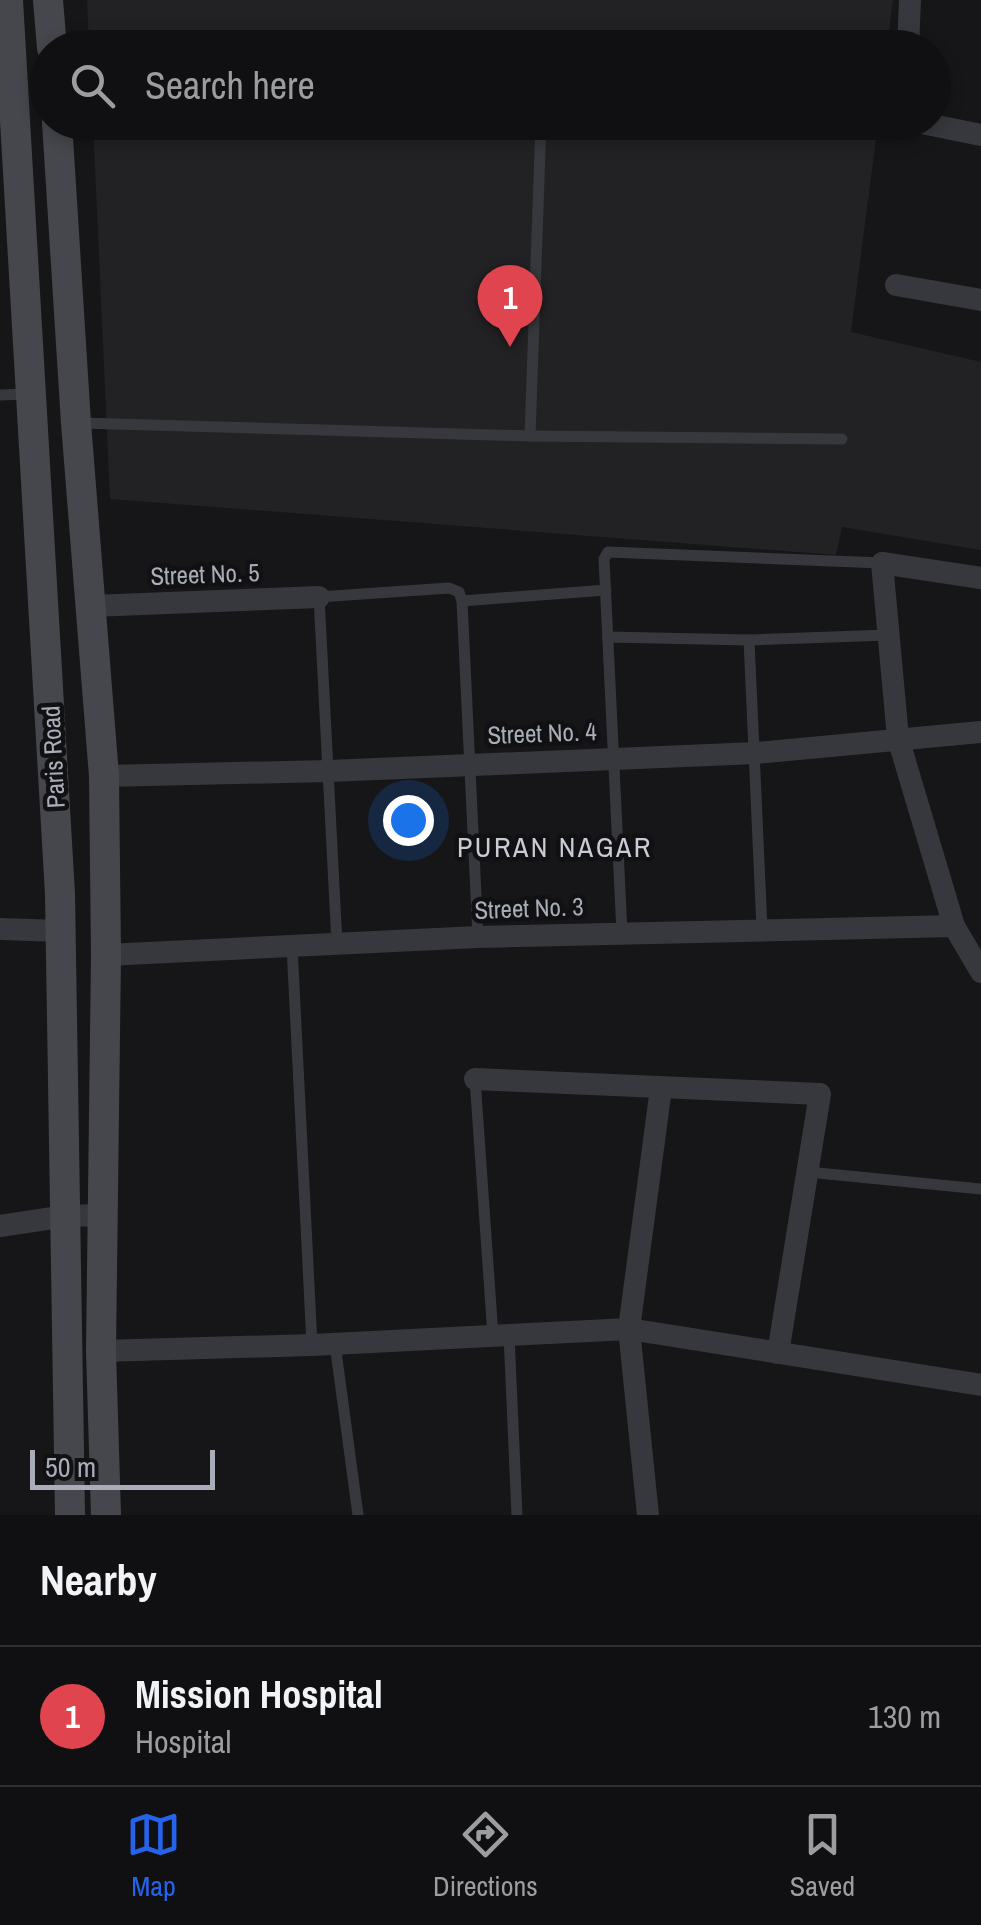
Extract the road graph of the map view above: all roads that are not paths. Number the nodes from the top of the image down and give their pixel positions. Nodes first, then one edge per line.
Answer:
1 (8, 0) edge
2 (48, 0) edge
3 (910, 0) edge
4 (50, 30) edge
5 (909, 30) edge
6 (951, 129) edge
7 (981, 135) edge
8 (58, 140) edge
9 (540, 140) edge
10 (896, 285) dead end
11 (981, 300) edge
12 (32, 394) junction
13 (0, 395) edge
14 (76, 423) junction
15 (530, 436) junction
16 (842, 439) dead end
17 (882, 563) junction
18 (981, 578) edge
19 (606, 590) junction
20 (319, 598) junction
21 (462, 601) junction
22 (92, 606) junction
23 (887, 636) junction
24 (608, 637) junction
25 (749, 640) junction
26 (981, 732) edge
27 (898, 738) junction
28 (756, 753) junction
29 (613, 758) junction
30 (469, 763) junction
31 (329, 772) junction
32 (104, 776) junction
33 (954, 926) junction
34 (0, 929) edge
35 (762, 929) junction
36 (61, 931) junction
37 (622, 933) junction
38 (478, 937) junction
39 (337, 944) junction
40 (292, 946) junction
41 (106, 955) junction
42 (981, 972) edge
43 (475, 1080) joint
44 (661, 1088) junction
45 (808, 1172) junction
46 (981, 1189) edge
47 (103, 1214) junction
48 (66, 1216) junction
49 (0, 1226) edge
50 (628, 1330) junction
51 (501, 1336) junction
52 (323, 1344) junction
53 (101, 1351) junction
54 (778, 1353) junction
55 (981, 1386) edge
56 (70, 1515) edge
57 (106, 1515) edge
58 (358, 1515) edge
59 (516, 1515) edge
60 (648, 1515) edge

1 - 12 main road, Paris Road
2 - 4 main road
3 - 5 street
6 - 7 street
8 - 14 main road, Paris Road
9 - 15 lane
10 - 11 street
12 - 13 lane
12 - 36 main road, Paris Road
14 - 15 lane
14 - 22 main road, Paris Road
15 - 16 lane
17 - 18 street
17 - 19 lane
17 - 23 street
19 - 21 lane
19 - 24 lane
20 - 21 lane
20 - 22 street, Street No. 5
20 - 31 lane
21 - 30 lane
22 - 32 main road, Paris Road
23 - 25 lane
23 - 27 street
24 - 25 lane
24 - 29 lane
25 - 28 lane
26 - 27 street, Street No. 4
27 - 28 street, Street No. 4
27 - 33 street
28 - 29 street, Street No. 4
28 - 35 lane
29 - 30 street, Street No. 4
29 - 37 lane
30 - 31 street, Street No. 4
30 - 38 lane
31 - 32 street, Street No. 4
31 - 39 lane
32 - 41 main road, Paris Road
33 - 35 street, Street No. 3
33 - 42 street
34 - 36 street
35 - 37 street, Street No. 3
36 - 48 main road, Paris Road
37 - 38 street, Street No. 3
38 - 39 street, Street No. 3
39 - 40 street, Street No. 3
40 - 41 street, Street No. 3
40 - 52 lane
41 - 47 main road, Paris Road
43 - 44 street
43 - 51 lane
44 - 45 street
44 - 50 street
45 - 46 lane
45 - 54 street
47 - 48 street
47 - 53 main road, Paris Road
48 - 49 street
48 - 56 main road, Paris Road
50 - 51 street
50 - 54 street
50 - 60 street
51 - 52 street
51 - 59 lane
52 - 53 street
52 - 58 lane
53 - 57 main road, Paris Road
54 - 55 street

